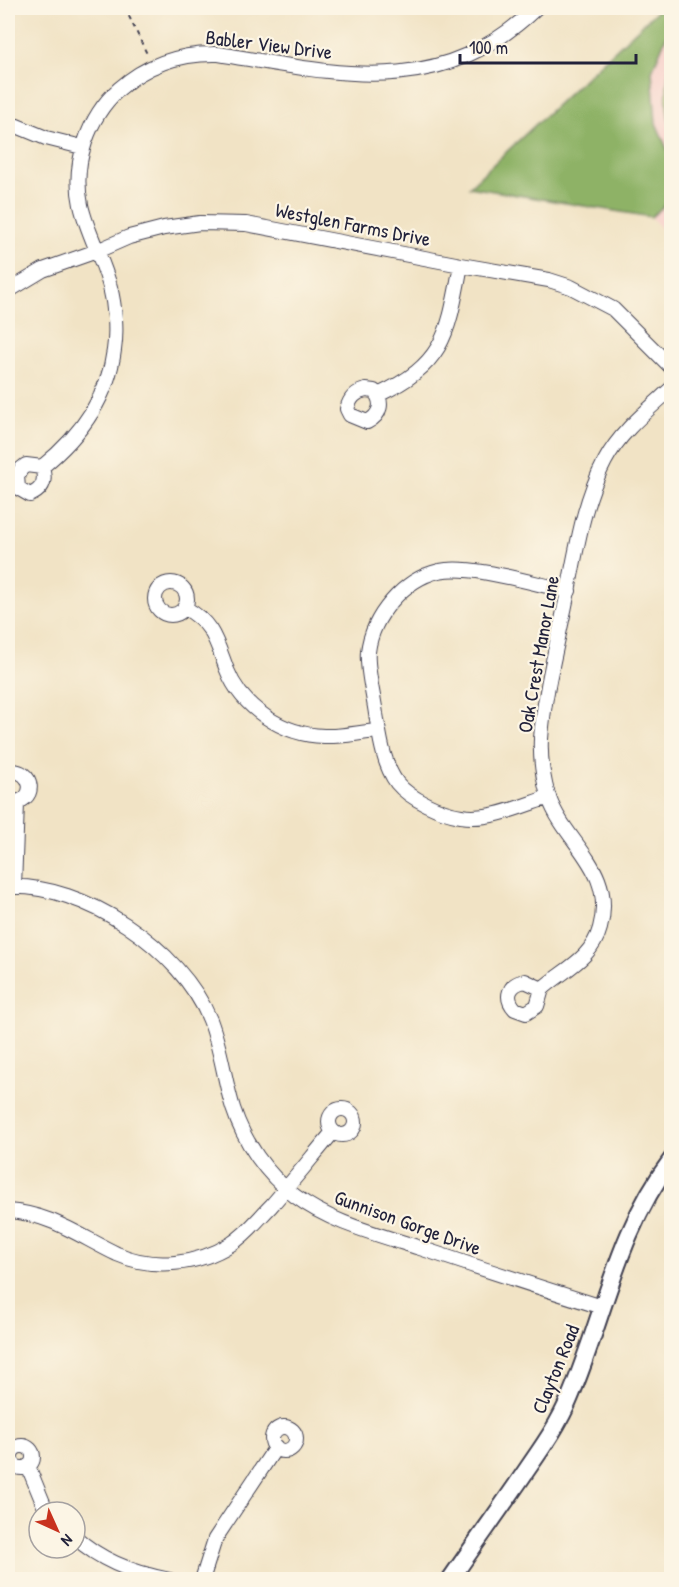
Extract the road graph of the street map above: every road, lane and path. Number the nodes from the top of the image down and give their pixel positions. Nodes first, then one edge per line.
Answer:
1 (125, 8) edge
2 (536, 8) edge
3 (147, 54) dead end
4 (8, 120) edge
5 (82, 147) junction
6 (97, 251) junction
7 (460, 265) junction
8 (8, 291) edge
9 (672, 368) edge
10 (672, 388) edge
11 (378, 395) dead end
12 (42, 467) dead end
13 (568, 591) junction
14 (185, 608) dead end
15 (379, 730) junction
16 (8, 772) edge
17 (549, 797) junction
18 (12, 802) edge
19 (11, 887) edge
20 (542, 989) dead end
21 (333, 1132) dead end
22 (672, 1159) edge
23 (286, 1188) junction
24 (8, 1211) edge
25 (602, 1307) junction
26 (276, 1447) dead end
27 (27, 1466) dead end
28 (42, 1500) edge
29 (87, 1544) edge
30 (170, 1580) edge
31 (202, 1580) edge
32 (450, 1580) edge

1 - 3 path
2 - 5 street, Babler View Drive
4 - 5 street
5 - 6 street, Babler View Drive
6 - 7 street, Westglen Farms Drive
6 - 8 street, Westglen Farms Drive
6 - 12 street, Babler View Drive
7 - 9 street, Westglen Farms Drive
7 - 11 street
10 - 13 street, Oak Crest Manor Lane
13 - 15 street
13 - 17 street, Oak Crest Manor Lane
14 - 15 street
15 - 17 street
16 - 18 street
17 - 20 street, Oak Crest Manor Lane
18 - 19 street
19 - 23 street, Gunnison Gorge Drive
21 - 23 street
22 - 25 main road, Clayton Road
23 - 24 street
23 - 25 street, Gunnison Gorge Drive
25 - 32 main road, Clayton Road
26 - 31 street
27 - 28 street
29 - 30 street

